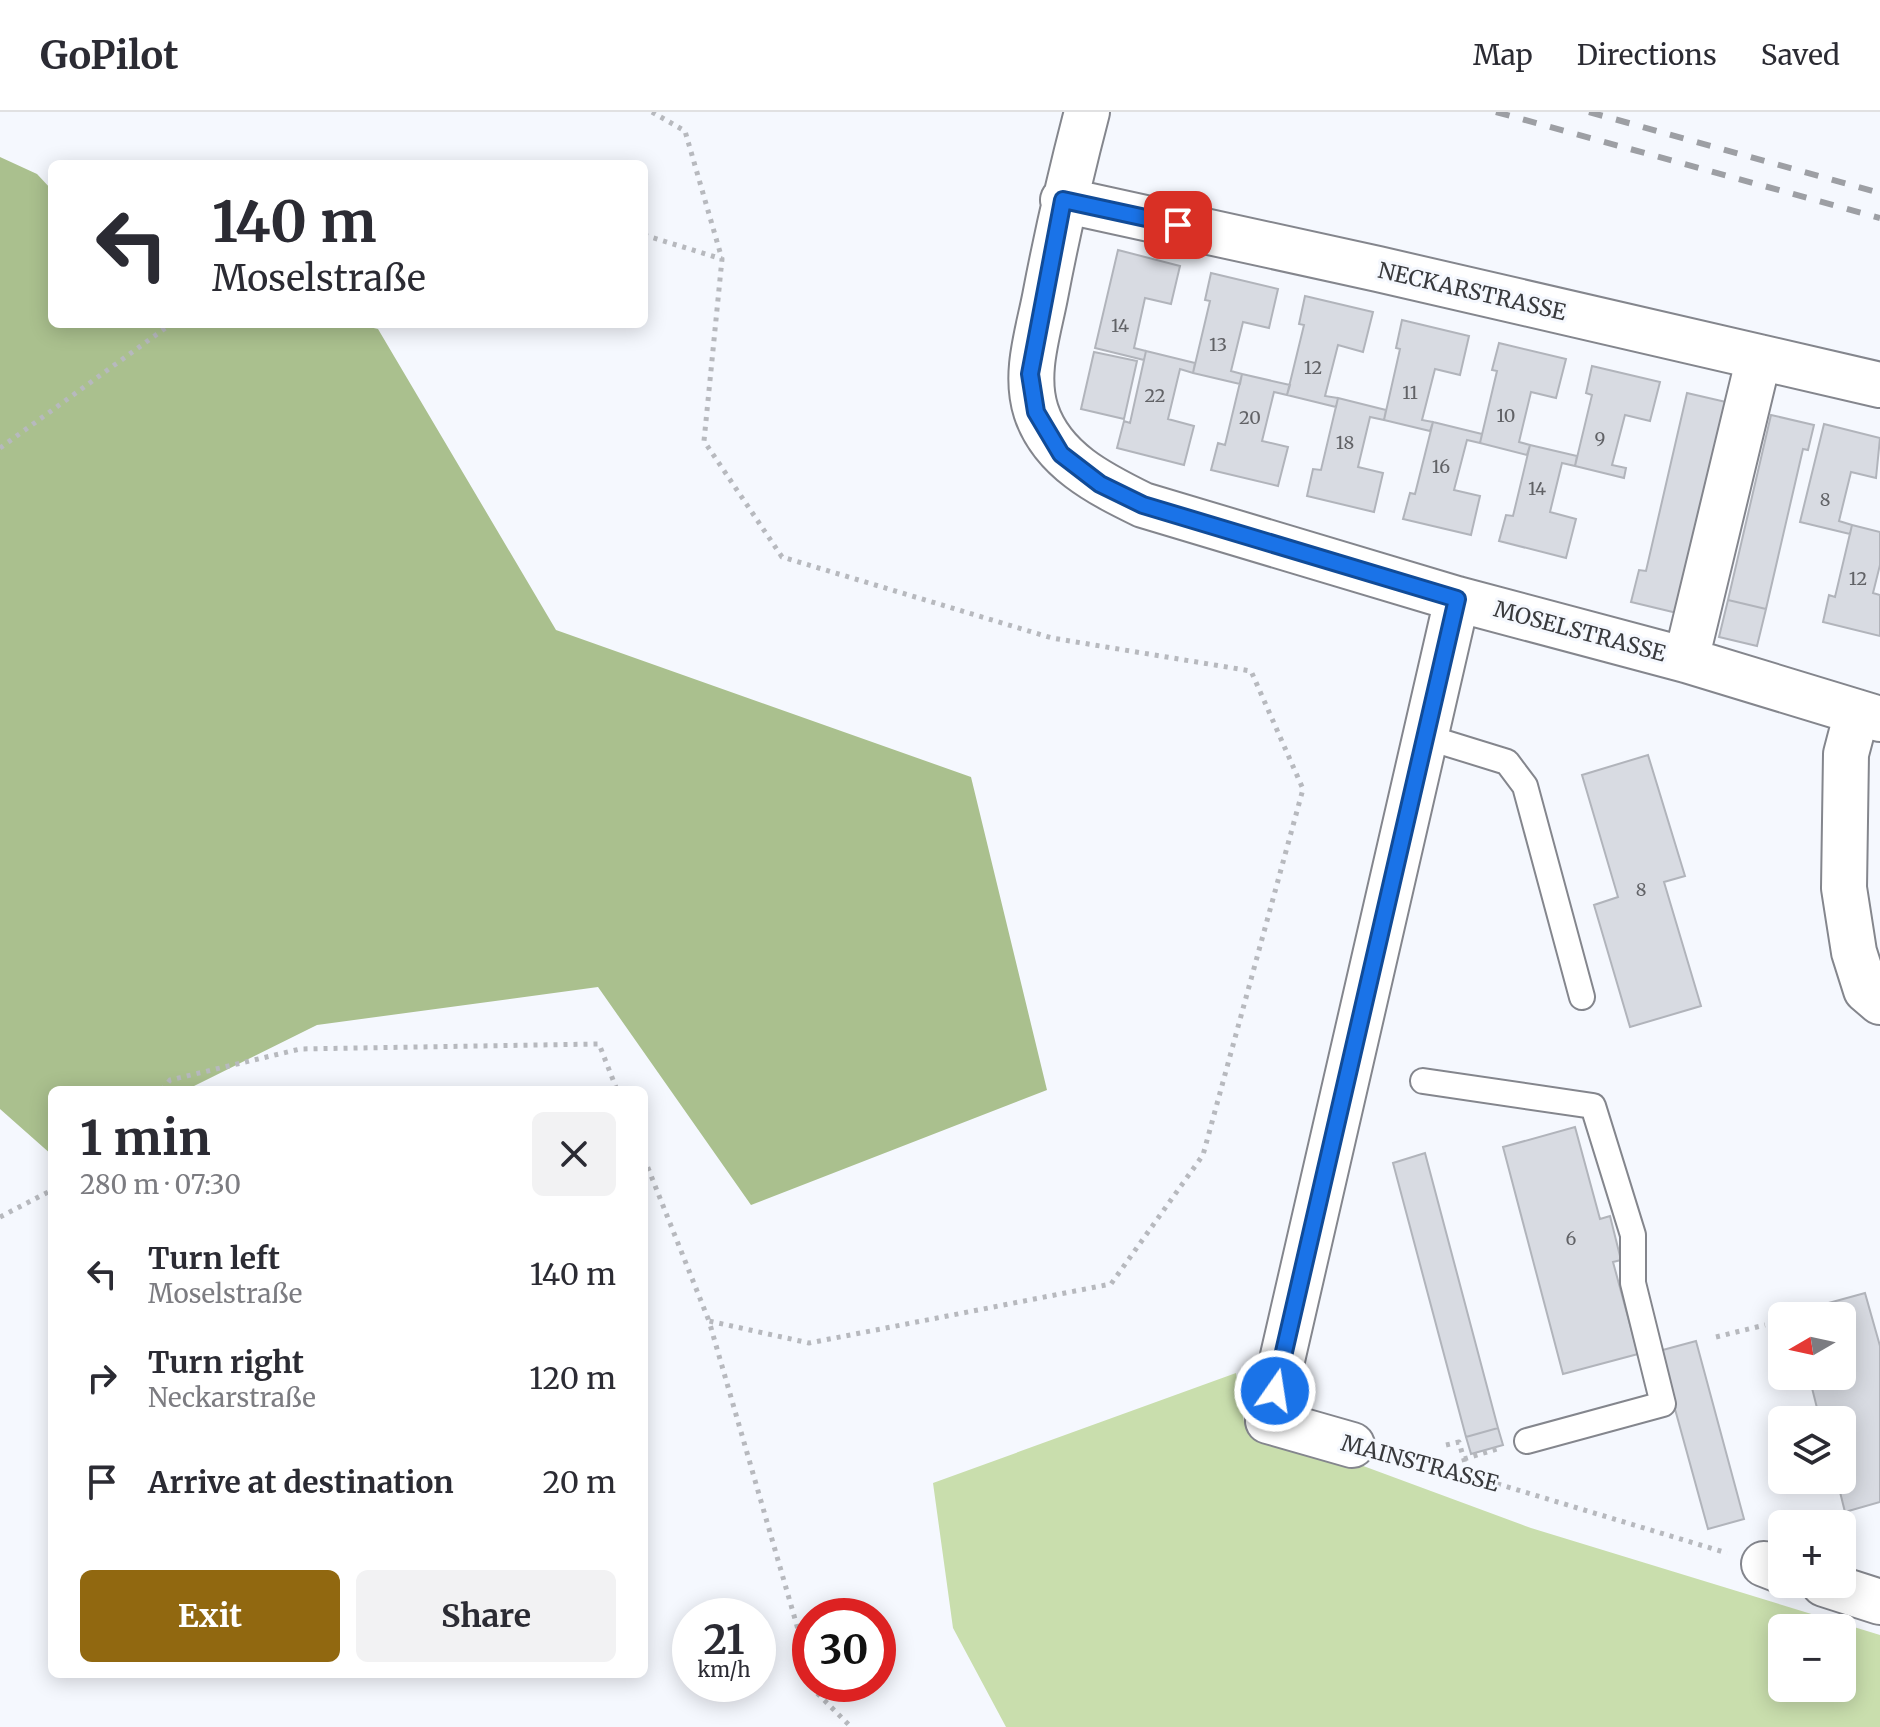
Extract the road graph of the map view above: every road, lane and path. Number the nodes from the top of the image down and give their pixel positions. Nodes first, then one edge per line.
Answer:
1 (652, 112) edge
2 (1087, 112) edge
3 (1063, 200) junction
4 (648, 236) edge
5 (722, 259) junction
6 (165, 328) edge
7 (1759, 357) junction
8 (1880, 385) edge
9 (0, 448) edge
10 (1457, 599) junction
11 (1686, 660) junction
12 (1869, 716) edge
13 (1426, 737) junction
14 (1582, 997) dead end
15 (1880, 1002) edge
16 (1423, 1081) dead end
17 (165, 1086) edge
18 (615, 1086) edge
19 (648, 1168) edge
20 (48, 1192) edge
21 (0, 1217) edge
22 (709, 1321) junction
23 (1765, 1325) dead end
24 (1716, 1337) dead end
25 (1515, 1444) joint
26 (1352, 1445) joint
27 (1446, 1445) dead end
28 (1464, 1459) junction
29 (1468, 1475) junction
30 (1768, 1565) edge
31 (1856, 1594) edge
32 (1880, 1602) edge
33 (792, 1609) edge
34 (826, 1702) edge
35 (851, 1727) edge

1 - 5 path
2 - 3 street, MOSELSTRASSE
3 - 7 street, NECKARSTRASSE
3 - 10 street, MOSELSTRASSE
4 - 5 path
5 - 22 path
6 - 9 path
7 - 8 street, NECKARSTRASSE
7 - 11 street
10 - 11 street, MOSELSTRASSE
10 - 13 street, MAINSTRASSE
11 - 12 street, MOSELSTRASSE
12 - 15 street, MOSELSTRASSE
13 - 14 lane
13 - 26 street, MAINSTRASSE
16 - 25 lane
17 - 18 path
19 - 22 path
20 - 21 path
22 - 33 path
23 - 24 path
25 - 28 path
26 - 29 path, MAINSTRASSE
27 - 28 path
28 - 29 path
29 - 30 path, MAINSTRASSE
31 - 32 street
34 - 35 path

